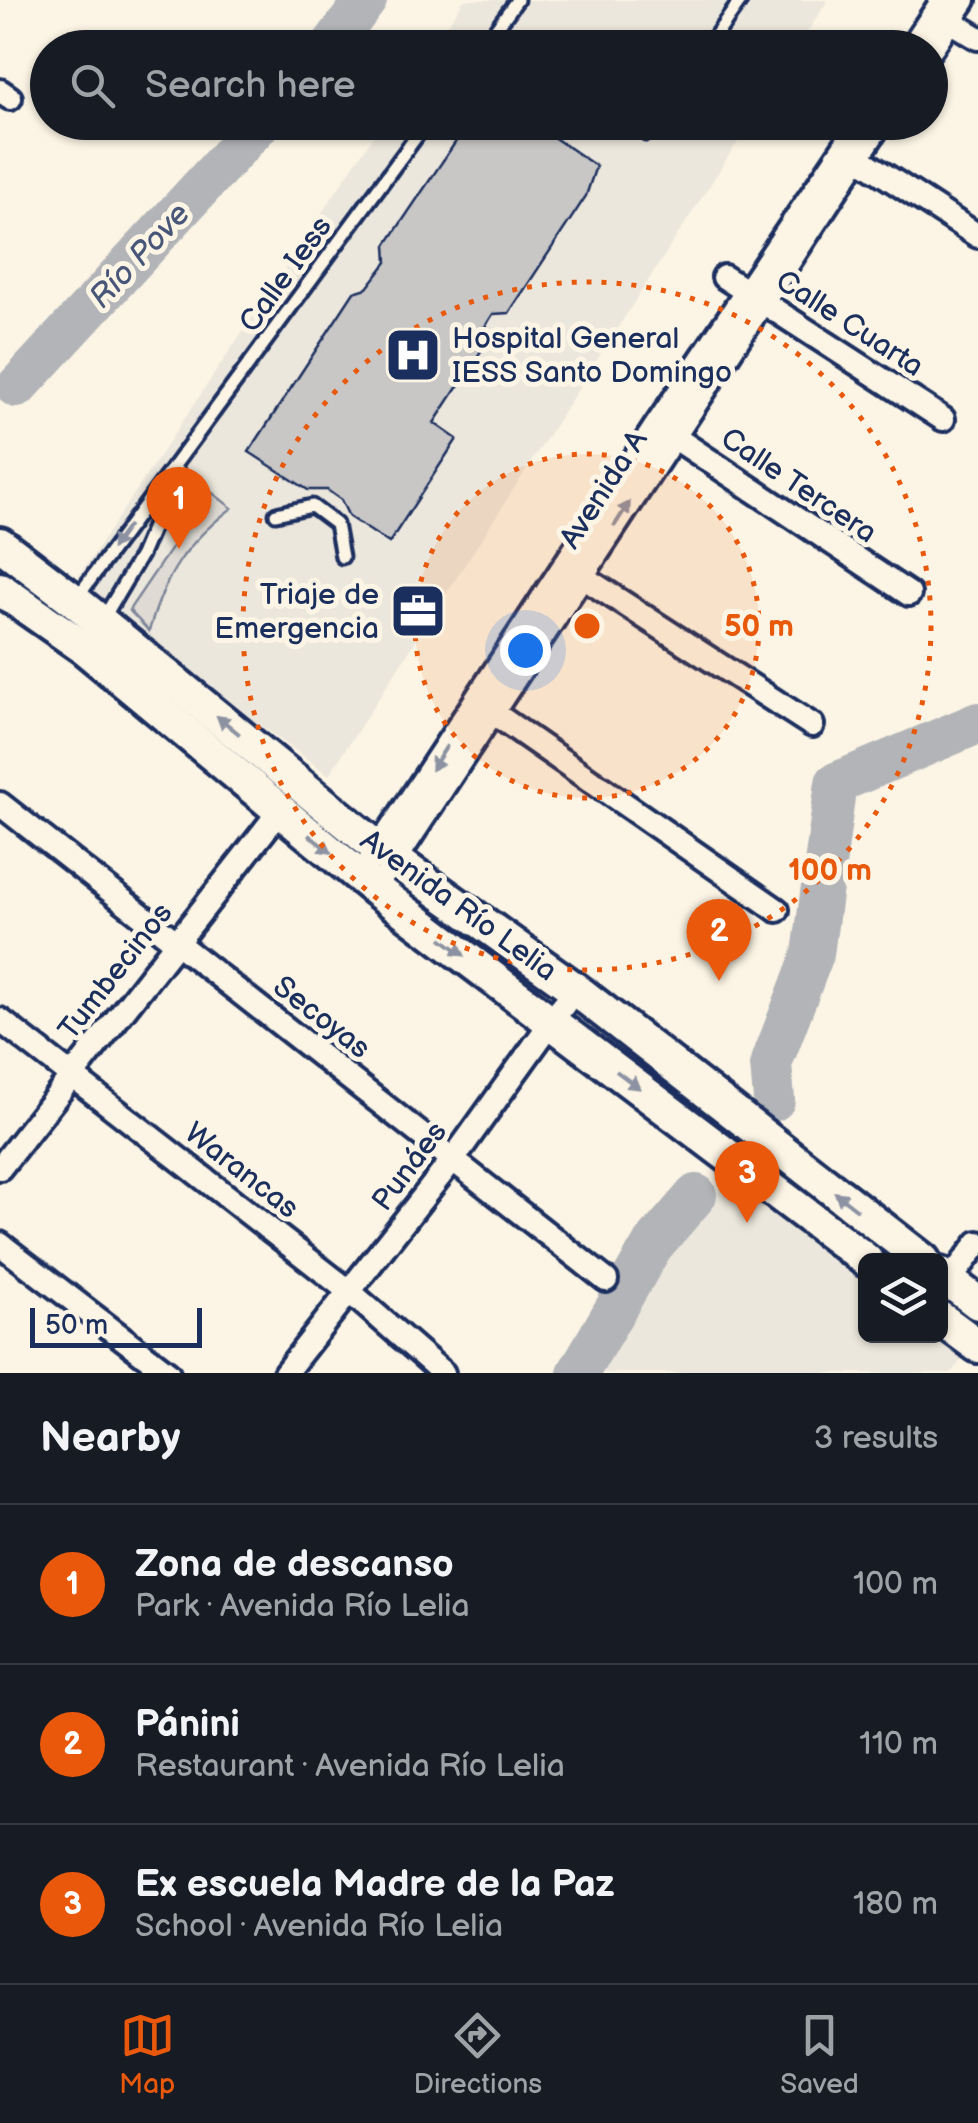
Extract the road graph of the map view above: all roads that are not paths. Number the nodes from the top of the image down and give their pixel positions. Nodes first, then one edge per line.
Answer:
1 (517, 0) edge
2 (741, 0) edge
3 (964, 0) edge
4 (943, 11) edge
5 (495, 30) edge
6 (720, 30) edge
7 (978, 38) edge
8 (414, 140) edge
9 (854, 140) edge
10 (863, 140) edge
11 (850, 153) junction
12 (978, 236) edge
13 (724, 277) dead end
14 (755, 296) junction
15 (944, 419) dead end
16 (664, 431) junction
17 (184, 455) junction
18 (276, 514) dead end
19 (0, 544) edge
20 (342, 557) dead end
21 (574, 572) junction
22 (0, 589) edge
23 (909, 594) dead end
24 (65, 614) junction
25 (92, 635) junction
26 (484, 706) junction
27 (812, 726) dead end
28 (0, 804) edge
29 (280, 812) junction
30 (378, 869) junction
31 (777, 910) dead end
32 (176, 940) junction
33 (574, 989) junction
34 (0, 1020) edge
35 (550, 1020) junction
36 (71, 1075) junction
37 (454, 1158) junction
38 (0, 1168) edge
39 (978, 1243) edge
40 (0, 1244) edge
41 (913, 1253) edge
42 (858, 1254) edge
43 (948, 1275) edge
44 (606, 1280) dead end
45 (948, 1280) edge
46 (350, 1292) junction
47 (978, 1303) edge
48 (948, 1324) edge
49 (978, 1346) edge
50 (168, 1373) edge
51 (284, 1373) edge
52 (443, 1373) edge

1 - 5 lane
2 - 6 lane
3 - 4 street
4 - 7 street
8 - 17 lane, Calle Iess
9 - 11 street, Avenida A
10 - 11 street, Avenida A
11 - 12 street
11 - 14 street, Avenida A
13 - 14 street, Calle Cuarta
14 - 15 street, Calle Cuarta
14 - 16 street, Avenida A
16 - 21 street, Avenida A
16 - 23 street, Calle Tercera
17 -> 24 lane, Calle Iess
17 - 25 lane, Calle Iess
18 - 20 lane
19 - 24 street, Avenida Río Lelia
21 - 26 street, Avenida A
21 - 27 street
22 - 24 street, Avenida Río Lelia
24 - 25 street, Avenida Río Lelia
25 - 29 street, Avenida Río Lelia
30 -> 25 street, Avenida Río Lelia
26 - 30 street, Avenida A
26 - 31 street
28 - 32 street, Secoyas
29 -> 30 street, Avenida Río Lelia
29 - 32 street, Tumbecinos
30 - 33 street, Avenida Río Lelia
30 -> 35 street, Avenida Río Lelia
32 - 36 street, Tumbecinos
32 - 37 street, Secoyas
33 - 35 street, Punáes
41 -> 33 street, Avenida Río Lelia
34 - 36 street, Warancas
35 - 37 street, Punáes
35 -> 42 street, Avenida Río Lelia
36 - 38 street, Tumbecinos
36 - 46 street, Warancas
37 - 44 street, Secoyas
37 - 46 street, Punáes
39 - 43 street
40 - 50 street
45 - 47 street
46 - 51 street, Punáes
46 - 52 street, Warancas
48 - 49 street

